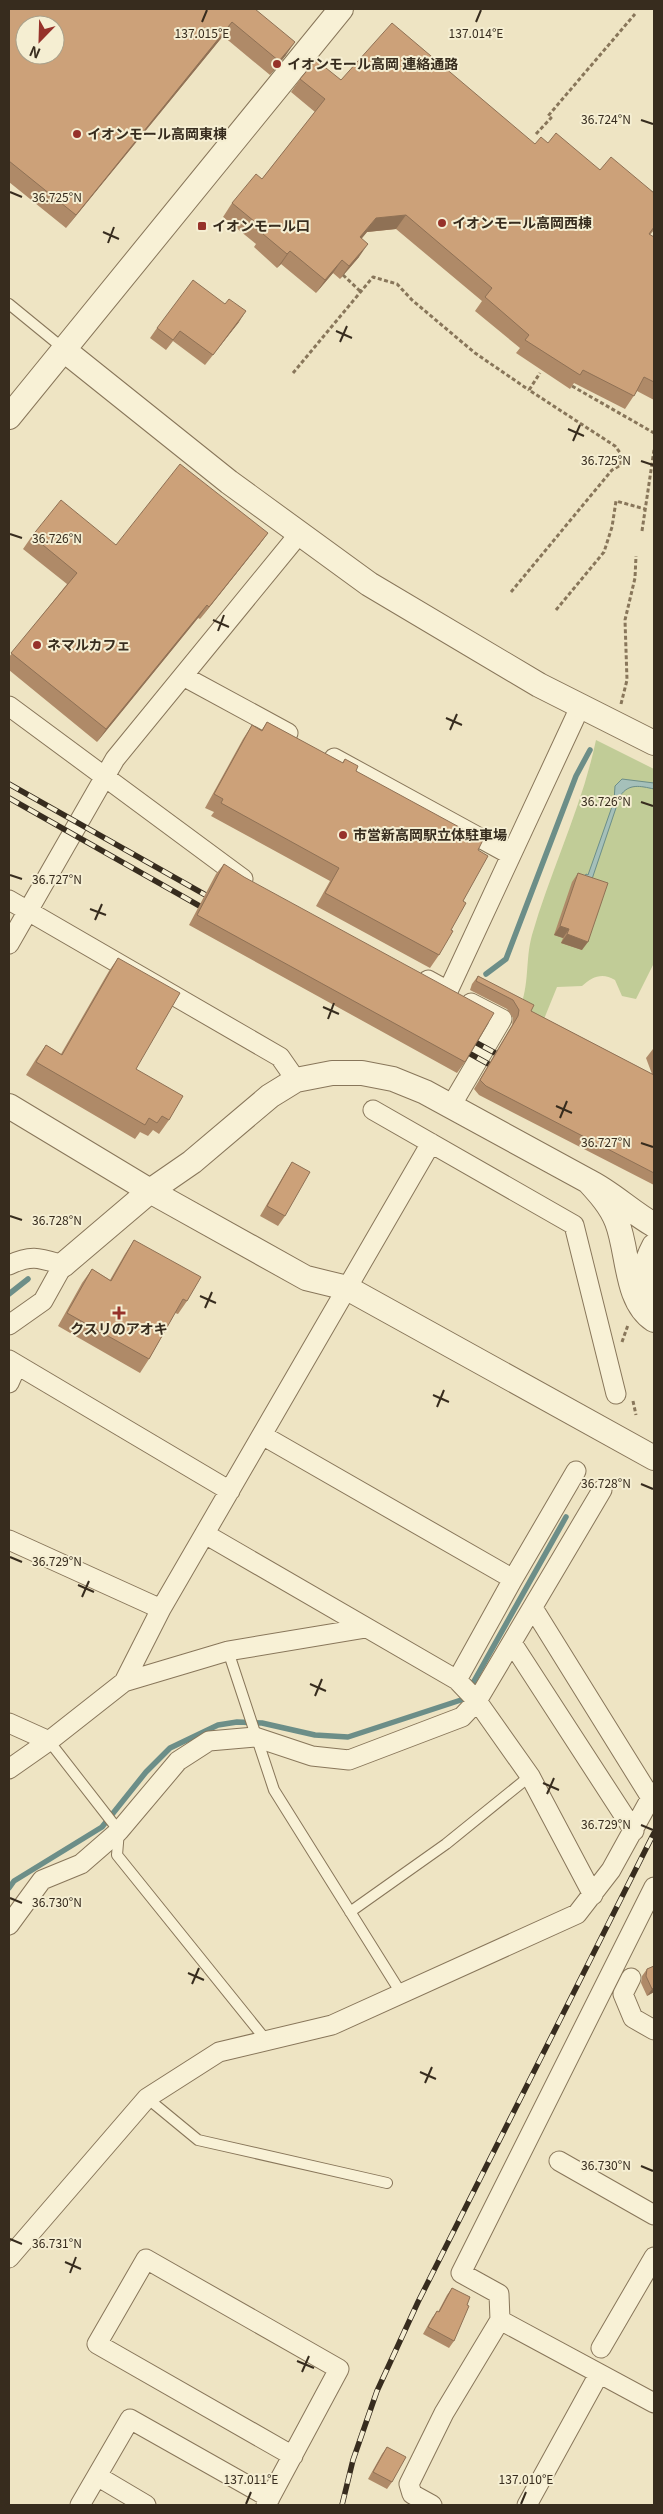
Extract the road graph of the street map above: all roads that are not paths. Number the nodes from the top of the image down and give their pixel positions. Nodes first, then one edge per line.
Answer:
1 (341, 9) edge
2 (9, 304) edge
3 (64, 350) junction
4 (9, 417) edge
5 (299, 534) junction
6 (184, 676) junction
7 (9, 706) edge
8 (580, 706) junction
9 (654, 743) edge
10 (106, 777) junction
11 (511, 855) junction
12 (259, 888) edge
13 (9, 900) edge
14 (28, 910) junction
15 (9, 944) edge
16 (414, 972) edge
17 (448, 991) junction
18 (296, 1080) junction
19 (9, 1106) edge
20 (451, 1106) junction
21 (373, 1110) dead end
22 (431, 1143) junction
23 (588, 1181) junction
24 (150, 1191) junction
25 (654, 1225) edge
26 (654, 1246) edge
27 (64, 1264) junction
28 (9, 1265) edge
29 (348, 1288) junction
30 (654, 1315) edge
31 (654, 1320) edge
32 (9, 1324) edge
33 (13, 1363) edge
34 (9, 1383) edge
35 (616, 1394) dead end
36 (262, 1435) junction
37 (654, 1458) edge
38 (576, 1471) dead end
39 (602, 1490) dead end
40 (230, 1492) junction
41 (205, 1534) junction
42 (9, 1540) edge
43 (513, 1579) junction
44 (533, 1608) junction
45 (162, 1609) junction
46 (366, 1628) junction
47 (512, 1643) junction
48 (228, 1651) junction
49 (458, 1681) junction
50 (124, 1682) junction
51 (477, 1701) junction
52 (9, 1723) edge
53 (255, 1737) junction
54 (49, 1741) junction
55 (9, 1768) edge
56 (530, 1776) junction
57 (653, 1795) edge
58 (119, 1831) junction
59 (634, 1831) junction
60 (654, 1887) edge
61 (593, 1895) junction
62 (350, 1912) junction
63 (9, 1925) edge
64 (631, 1978) dead end
65 (401, 1993) junction
66 (654, 2030) edge
67 (266, 2040) junction
68 (147, 2098) junction
69 (559, 2161) dead end
70 (387, 2183) dead end
71 (654, 2216) edge
72 (654, 2257) edge
73 (9, 2258) edge
74 (500, 2320) junction
75 (601, 2348) dead end
76 (599, 2374) junction
77 (654, 2404) edge
78 (293, 2456) junction
79 (97, 2476) junction
80 (268, 2502) edge
81 (80, 2505) edge
82 (146, 2505) edge
83 (432, 2505) edge
84 (527, 2505) edge

1 - 3 street
2 - 3 lane
3 - 4 street
3 - 5 street
5 - 6 street
5 - 8 street
6 - 10 street
6 - 11 street
7 - 10 street
8 - 9 street
8 - 11 street
10 - 12 street
10 - 14 street
11 - 17 street
13 - 14 street
14 - 15 street
14 - 18 street
16 - 17 street
17 - 20 street
18 - 20 street
18 - 24 street
19 - 24 street
20 - 23 street
21 - 22 street
22 - 29 street
22 - 35 street
23 - 25 street
23 - 31 street
24 - 27 street
24 - 29 street
26 - 30 street
27 - 28 street
27 - 32 street
29 - 36 street
29 - 37 street
33 - 34 street
33 - 40 street
36 - 40 street
36 - 43 street
38 - 43 street
39 - 44 street
40 - 41 street
41 - 45 street
41 - 46 street
42 - 45 street
43 - 49 street
44 - 47 street
44 - 57 street
45 - 50 street
46 - 48 street
46 - 49 street
47 - 51 street
47 - 59 street
48 - 50 street
48 - 53 lane
49 - 51 street
50 - 54 street
51 - 53 street
51 - 56 street
52 - 54 street
53 - 58 street
53 - 62 lane
54 - 55 street
54 - 58 lane
56 - 61 street
56 - 62 lane
57 - 59 street
58 - 63 street
58 - 67 lane
59 - 61 street
60 - 74 street
61 - 65 street
62 - 65 lane
64 - 66 street
65 - 67 street
67 - 68 street
68 - 70 lane
68 - 73 street
69 - 71 street
72 - 75 street
74 - 76 street
74 - 83 street
76 - 77 street
76 - 84 street
78 - 78 street
78 - 80 street
79 - 80 street
79 - 81 street
79 - 82 street

